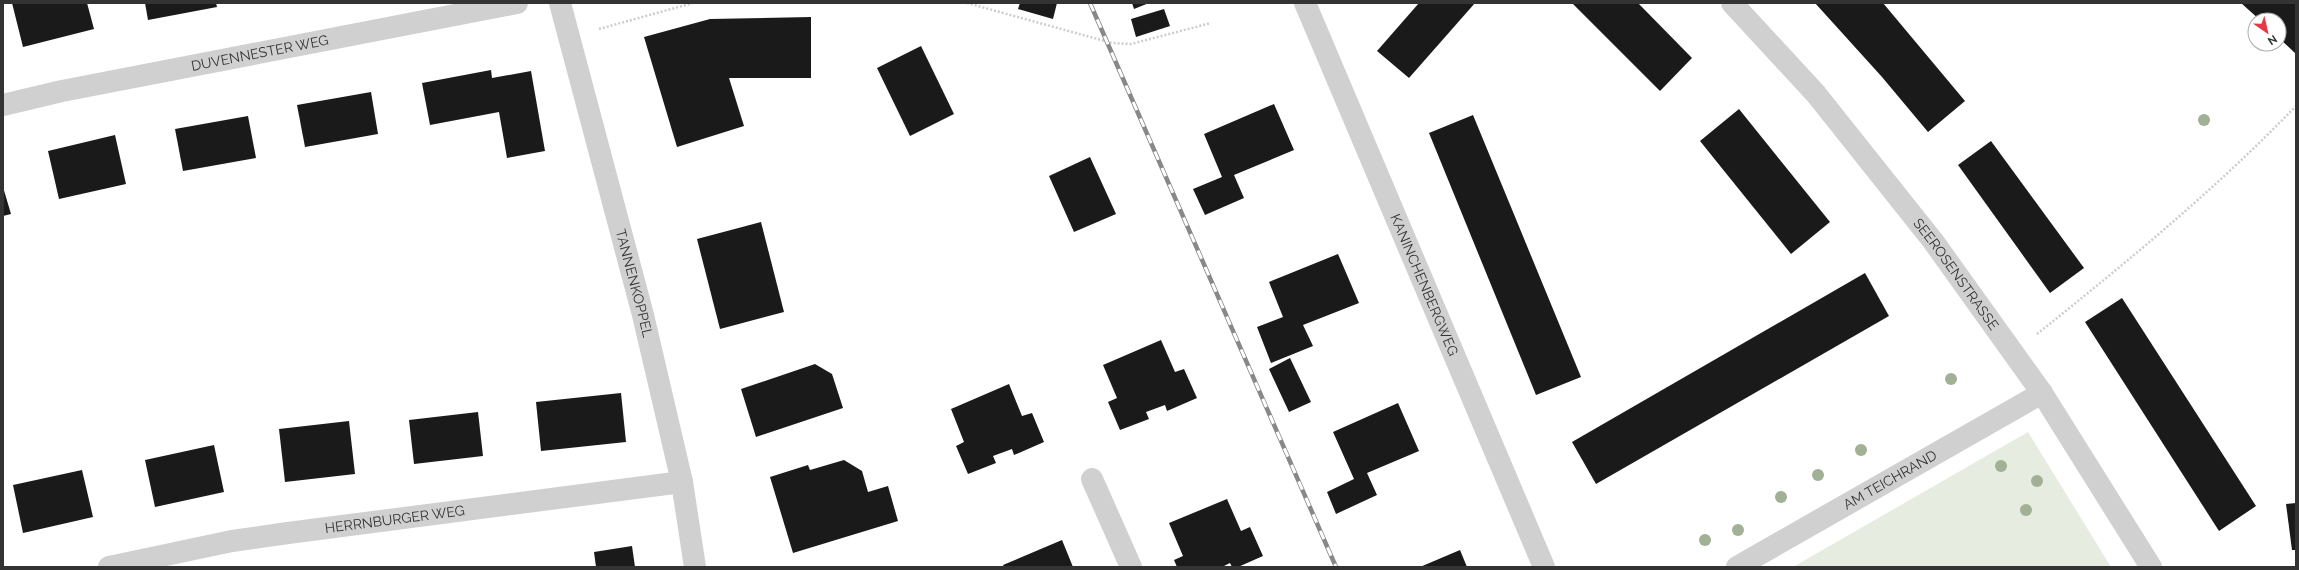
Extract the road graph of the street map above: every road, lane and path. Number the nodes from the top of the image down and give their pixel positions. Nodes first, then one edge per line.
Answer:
1 (517, 3) edge
2 (560, 3) edge
3 (693, 3) edge
4 (967, 3) edge
5 (1305, 3) edge
6 (1732, 3) edge
7 (1211, 23) dead end
8 (569, 37) junction
9 (3, 105) edge
10 (2296, 106) edge
11 (2014, 353) junction
12 (2042, 393) junction
13 (1092, 479) dead end
14 (682, 482) junction
15 (109, 567) edge
16 (695, 567) edge
17 (1131, 567) edge
18 (1544, 567) edge
19 (1737, 567) edge
20 (2151, 567) edge

1 - 9 street, DUVENNESTER WEG
2 - 8 street, TANNENKOPPEL
3 - 8 path
4 - 7 path
5 - 18 street, KANINCHENBERGWEG
6 - 11 street, SEEROSENSTRASSE
8 - 14 street, TANNENKOPPEL
10 - 11 path
11 - 12 street, SEEROSENSTRASSE
12 - 19 street, AM TEICHRAND
12 - 20 street, SEEROSENSTRASSE
13 - 17 street
14 - 15 street, HERRNBURGER WEG
14 - 16 street, TANNENKOPPEL

